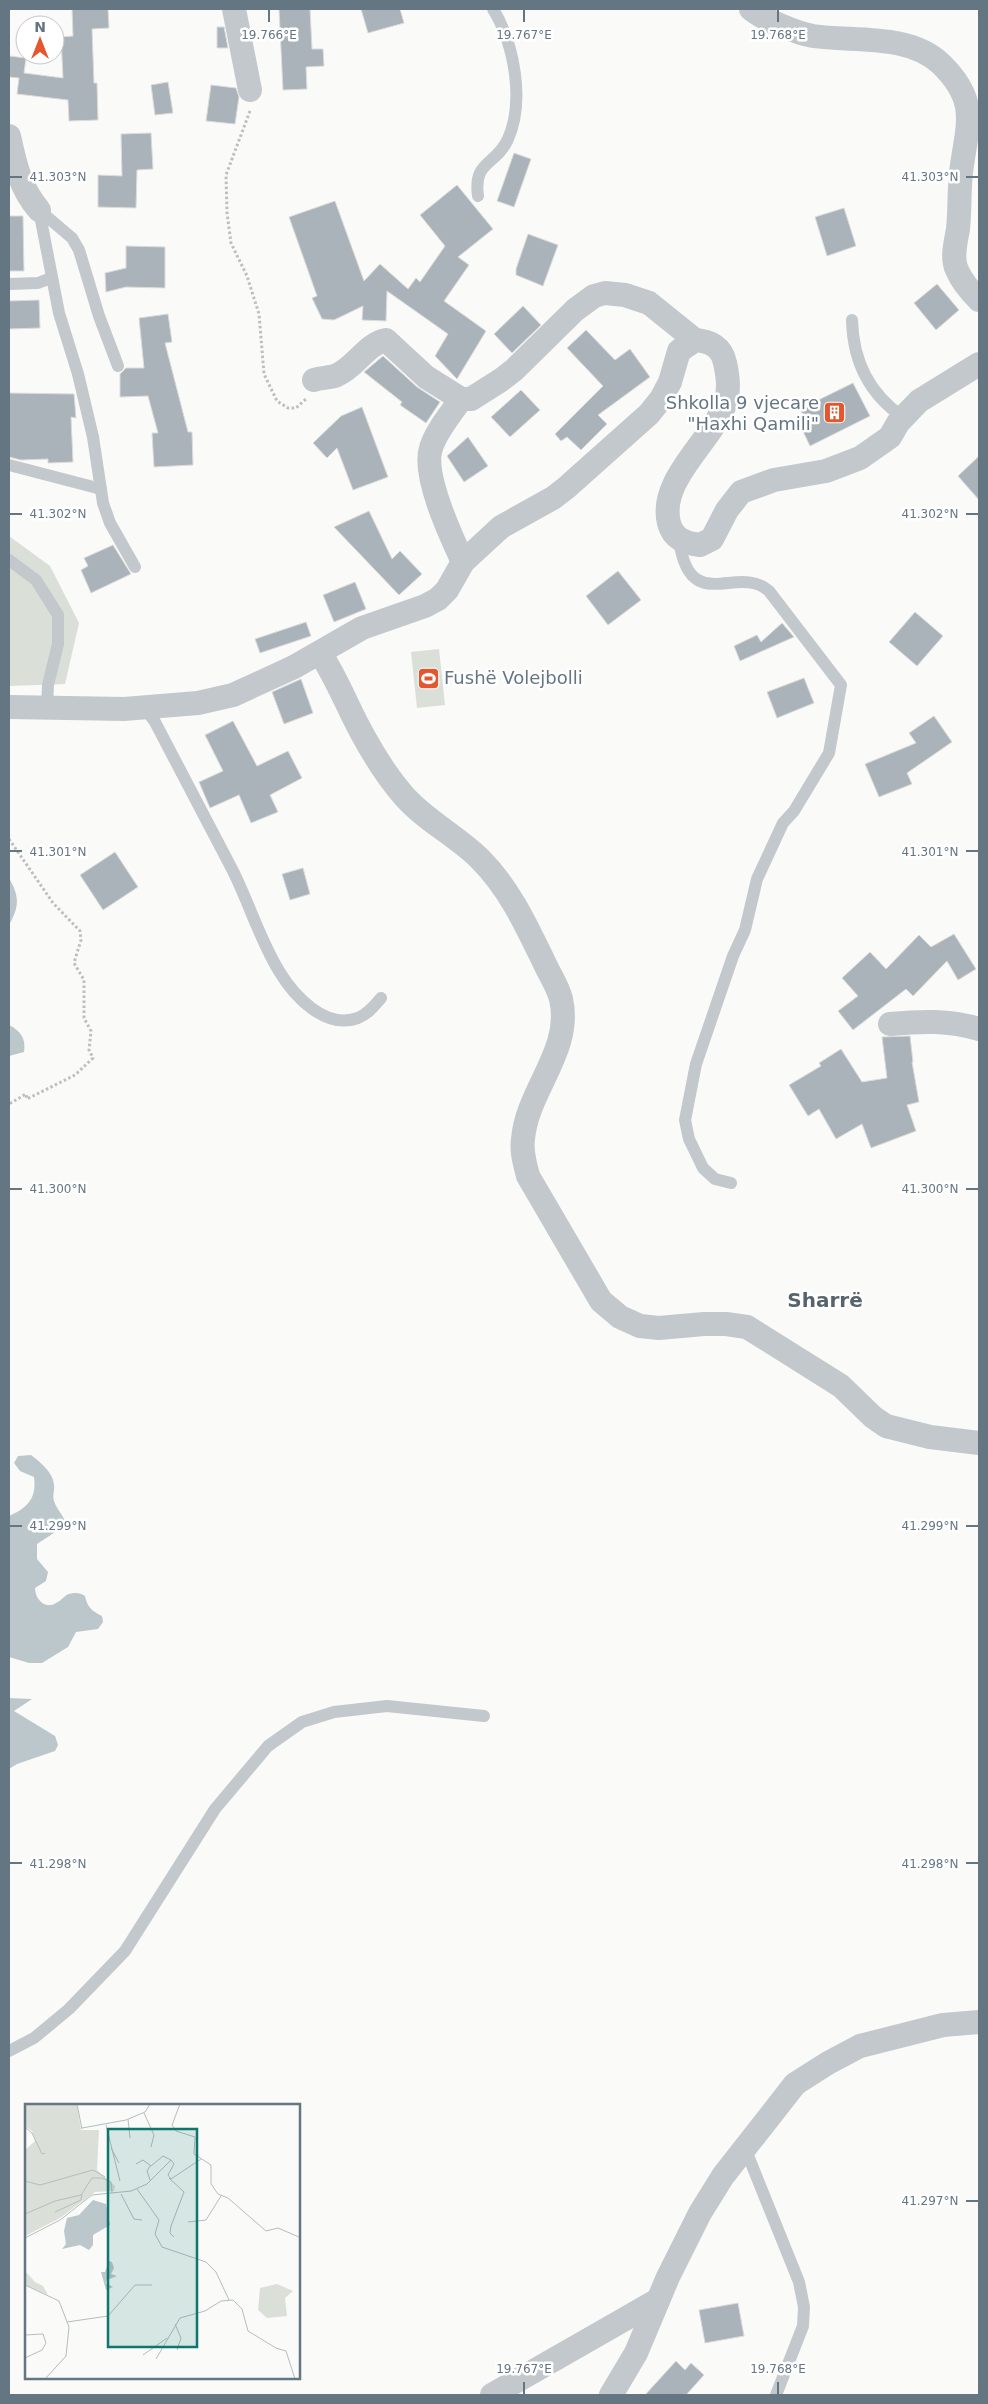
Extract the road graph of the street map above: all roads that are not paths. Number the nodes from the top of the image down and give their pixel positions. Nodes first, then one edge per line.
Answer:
1 (234, 9) edge
2 (493, 9) edge
3 (751, 9) edge
4 (250, 90) road end
5 (9, 136) edge
6 (478, 196) dead end
7 (39, 210) junction
8 (51, 278) junction
9 (9, 284) edge
10 (979, 300) edge
11 (852, 320) dead end
12 (695, 340) junction
13 (979, 364) edge
14 (118, 366) dead end
15 (314, 380) road end
16 (461, 399) junction
17 (903, 417) junction
18 (9, 465) edge
19 (101, 489) junction
20 (679, 540) junction
21 (9, 560) edge
22 (463, 562) junction
23 (135, 567) dead end
24 (320, 653) junction
25 (9, 707) edge
26 (47, 707) junction
27 (145, 708) junction
28 (381, 998) dead end
29 (890, 1024) dead end
30 (979, 1029) edge
31 (731, 1183) dead end
32 (979, 1443) edge
33 (484, 1716) dead end
34 (979, 2022) edge
35 (9, 2051) edge
36 (746, 2148) junction
37 (658, 2300) junction
38 (492, 2395) edge
39 (611, 2395) edge
40 (776, 2395) edge

1 - 4 street
2 - 6 lane
3 - 10 street
5 - 7 street
7 - 8 lane
7 - 14 lane
8 - 9 lane
8 - 19 lane
11 - 17 lane
12 - 16 street
12 - 20 street
12 - 22 street
13 - 17 street
15 - 16 street
16 - 22 street
17 - 20 street
18 - 19 lane
19 - 23 lane
20 - 31 lane
21 - 26 lane
22 - 24 street
24 - 27 street
24 - 32 street
25 - 26 street
26 - 27 street
27 - 28 lane
29 - 30 street
33 - 35 lane
34 - 36 street
36 - 37 street
36 - 40 lane
37 - 38 street
37 - 39 street

